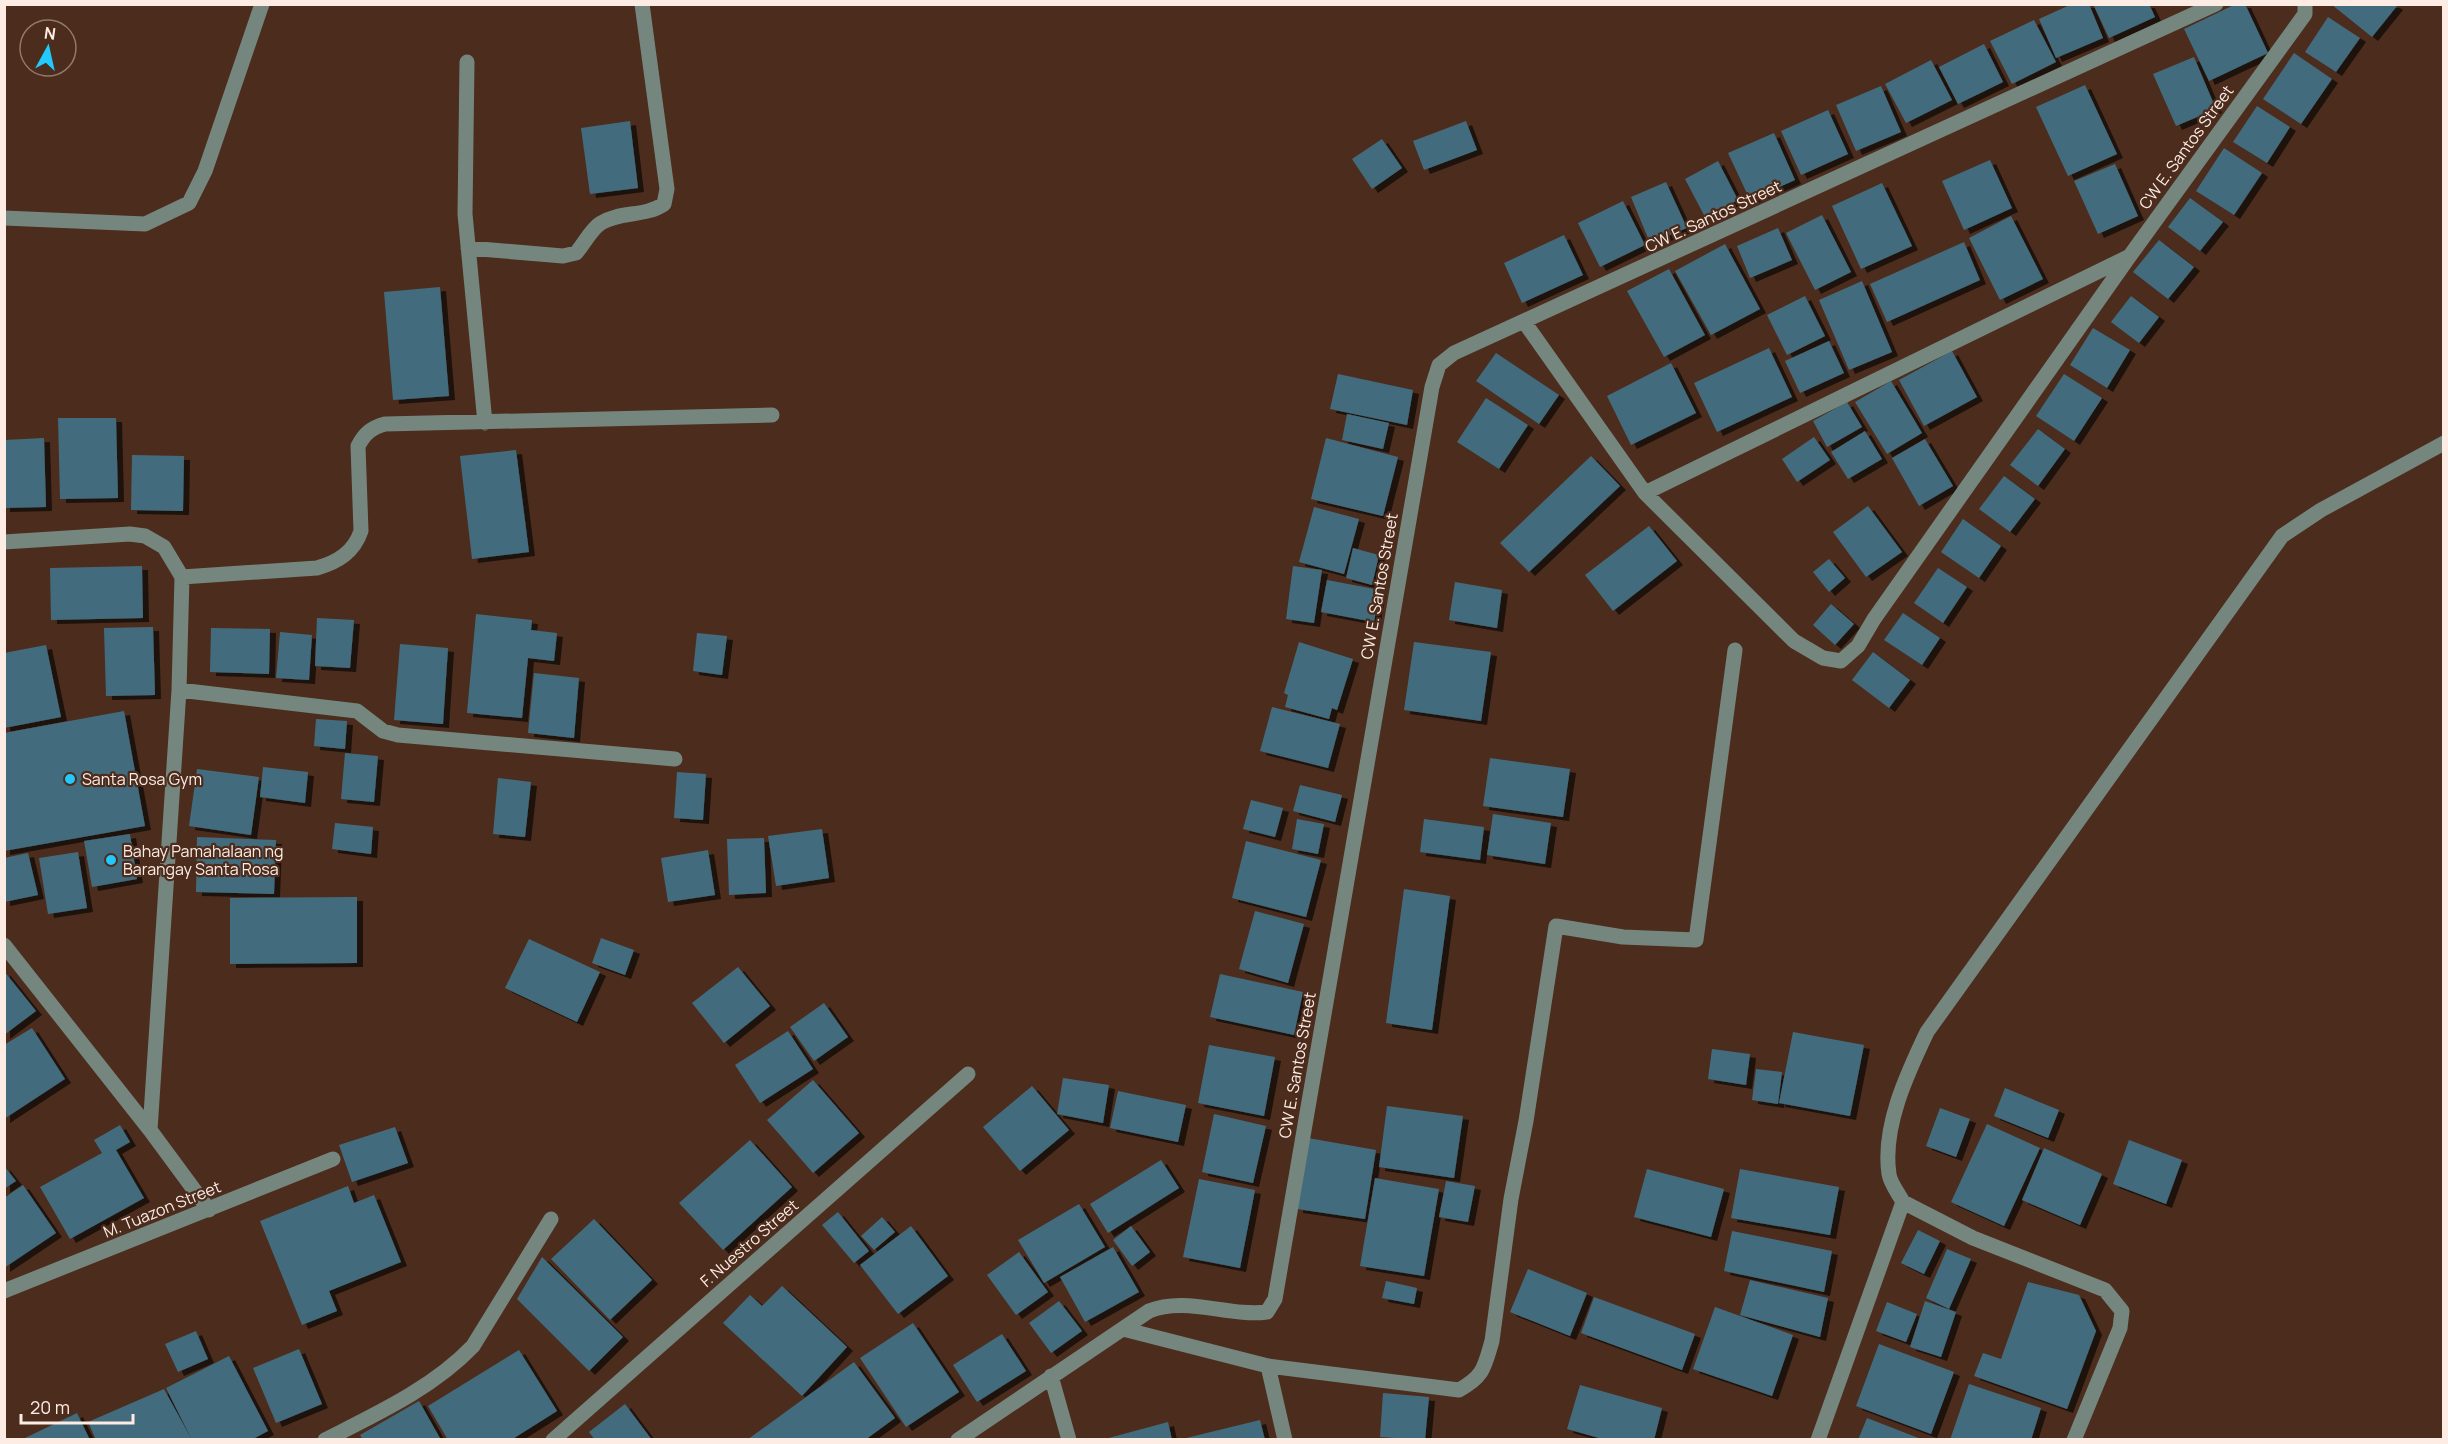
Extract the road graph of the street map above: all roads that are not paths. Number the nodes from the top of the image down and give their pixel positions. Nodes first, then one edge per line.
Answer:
1 (262, 4) edge
2 (642, 4) edge
3 (2216, 4) edge
4 (2306, 4) edge
5 (467, 62) dead end
6 (4, 218) edge
7 (468, 248) junction
8 (2129, 257) junction
9 (1525, 323) junction
10 (772, 416) dead end
11 (485, 423) junction
12 (2444, 443) edge
13 (1645, 493) junction
14 (4, 542) edge
15 (182, 577) junction
16 (1735, 650) dead end
17 (179, 690) junction
18 (675, 759) dead end
19 (4, 945) edge
20 (968, 1074) dead end
21 (150, 1130) junction
22 (333, 1159) dead end
23 (1903, 1203) junction
24 (209, 1210) junction
25 (551, 1219) dead end
26 (4, 1291) edge
27 (1123, 1329) junction
28 (1268, 1366) junction
29 (1051, 1376) junction
30 (325, 1440) edge
31 (553, 1440) edge
32 (958, 1440) edge
33 (1070, 1440) edge
34 (1285, 1440) edge
35 (1818, 1440) edge
36 (2074, 1440) edge

1 - 6 street
2 - 7 street
3 - 9 street, CW E. Santos Street
4 - 8 street, CW E. Santos Street
5 - 7 street
7 - 11 street
8 - 13 street
8 - 13 street, CW E. Santos Street
9 - 13 street
9 - 27 street, CW E. Santos Street
10 - 11 street
11 - 15 street
12 - 23 street
14 - 15 street
15 - 17 street
16 - 28 street
17 - 18 street
17 - 21 street
19 - 21 street
20 - 31 street, F. Nuestro Street
21 - 24 street
22 - 24 street, M. Tuazon Street
23 - 35 street
23 - 36 street
24 - 26 street, M. Tuazon Street
25 - 30 street
27 - 28 street
27 - 29 street, CW E. Santos Street
28 - 34 street
29 - 32 street, CW E. Santos Street
29 - 33 street

